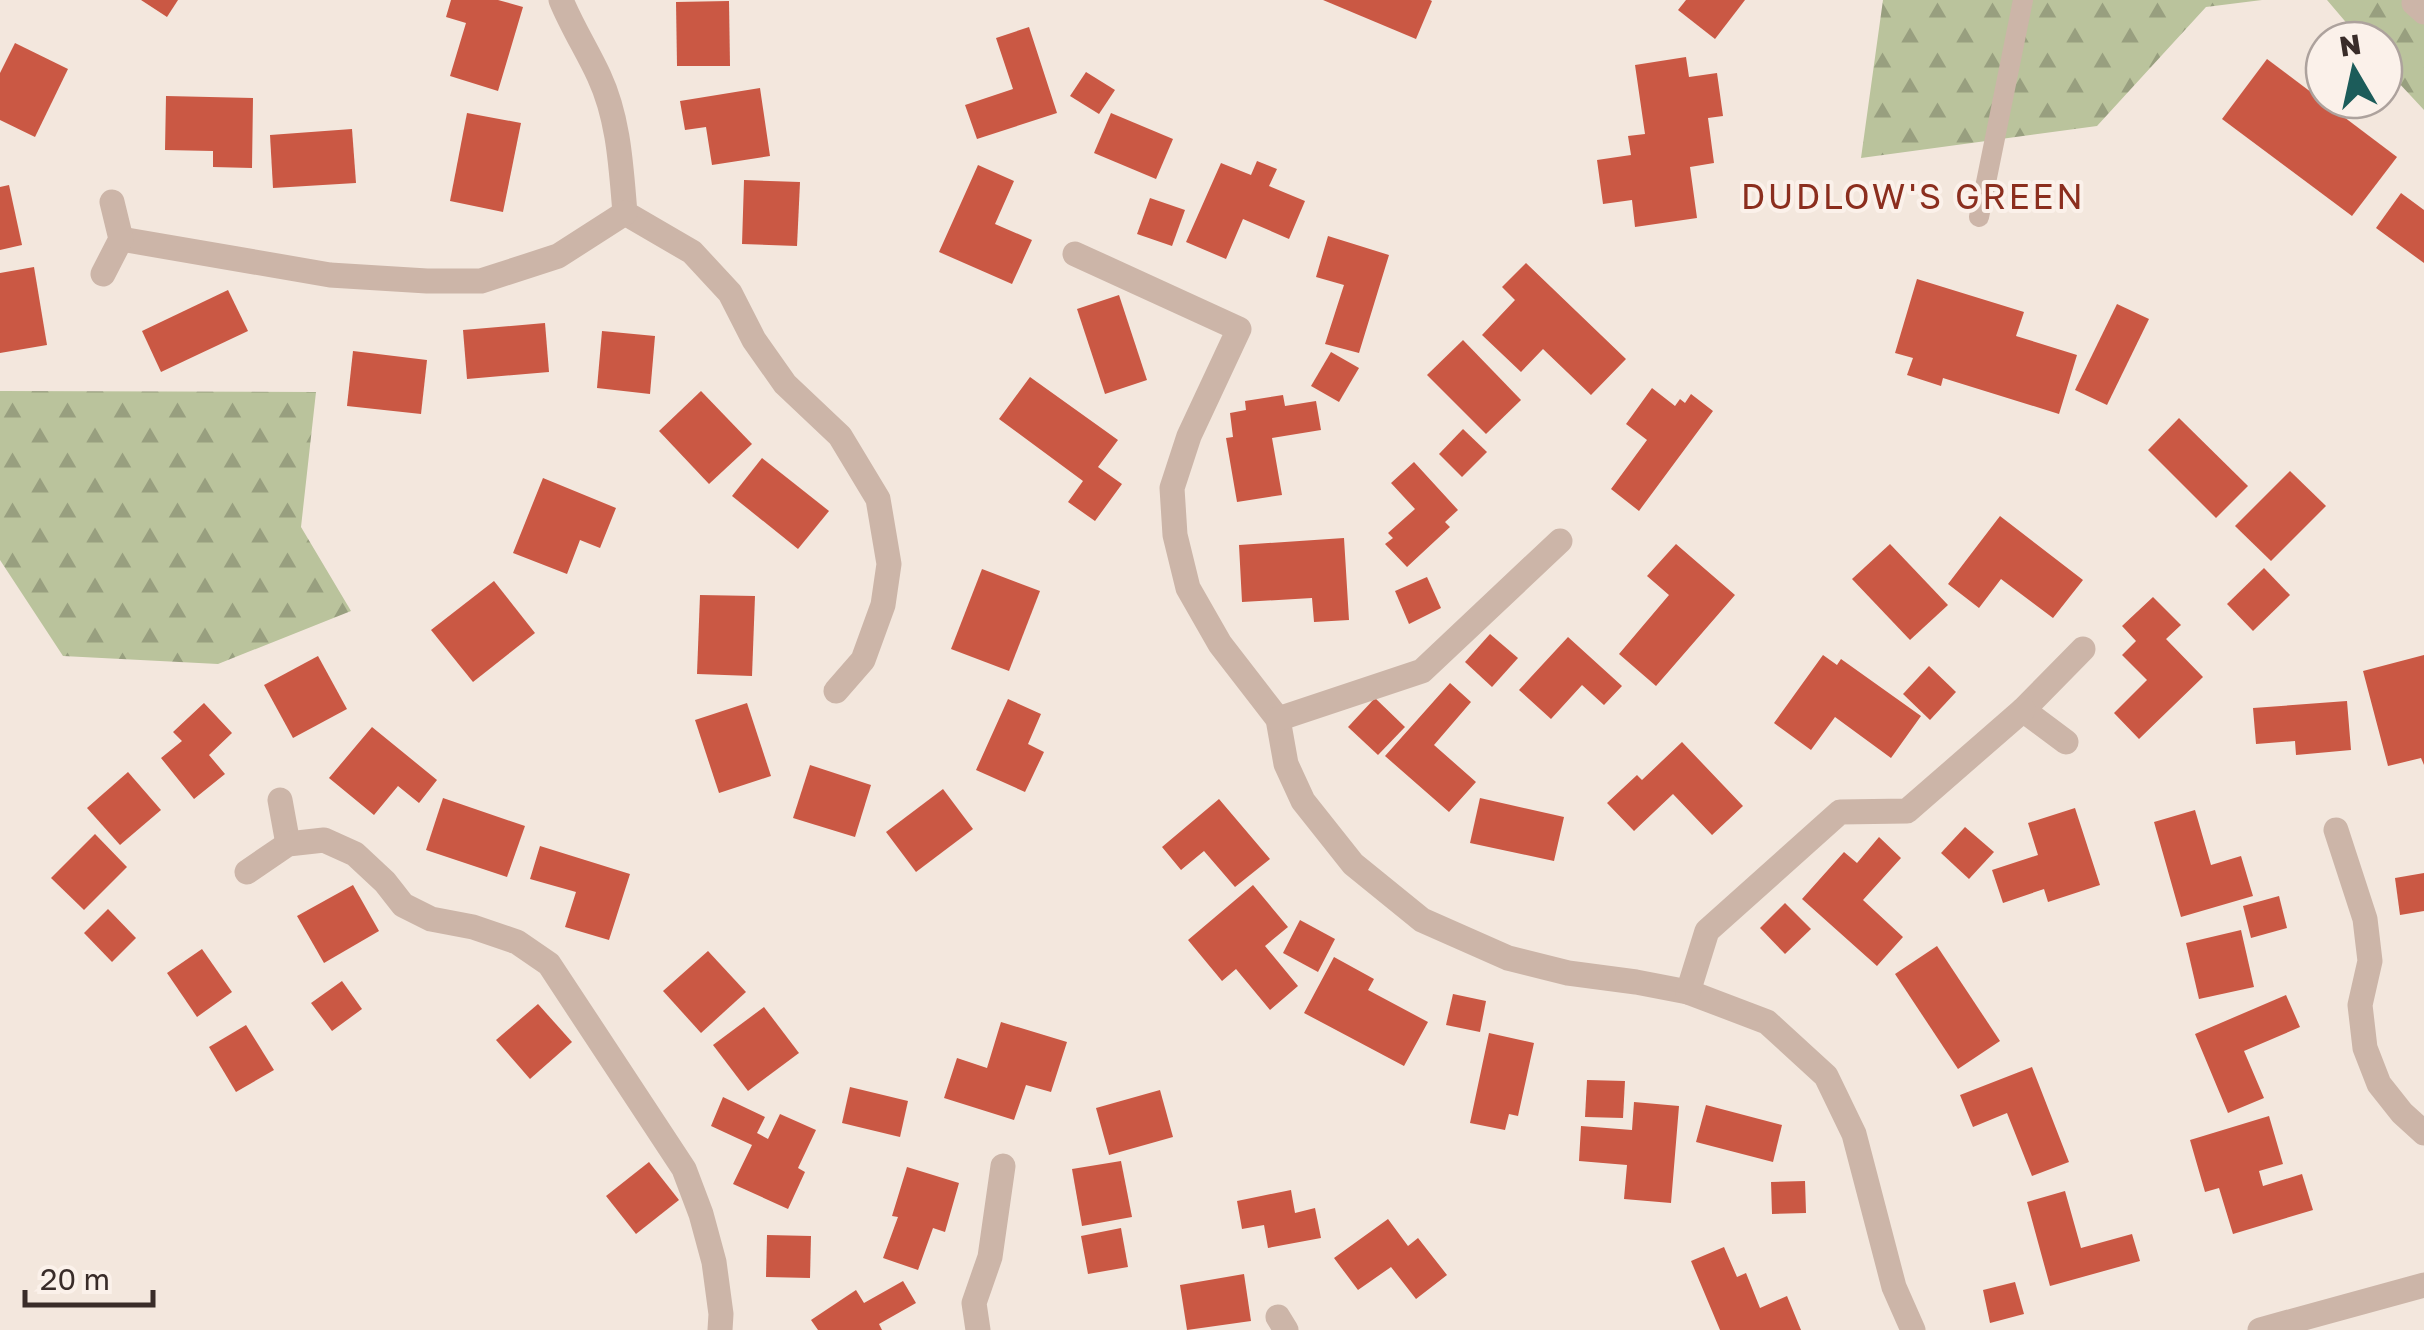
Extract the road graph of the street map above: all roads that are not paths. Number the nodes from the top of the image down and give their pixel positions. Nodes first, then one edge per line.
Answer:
1 (561, 0) edge
2 (2022, 0) edge
3 (112, 202) dead end
4 (625, 213) junction
5 (1979, 217) dead end
6 (122, 239) junction
7 (1074, 254) dead end
8 (103, 274) dead end
9 (1560, 541) dead end
10 (2083, 649) dead end
11 (836, 691) dead end
12 (2024, 710) junction
13 (1278, 718) junction
14 (2066, 742) dead end
15 (280, 800) dead end
16 (2336, 830) dead end
17 (288, 844) junction
18 (247, 872) dead end
19 (1688, 992) junction
20 (2424, 1133) edge
21 (1003, 1166) dead end
22 (2424, 1285) edge
23 (720, 1330) edge
24 (978, 1330) edge
25 (1913, 1330) edge
26 (2260, 1330) edge

1 - 4 street
2 - 5 lane
3 - 6 street
4 - 6 street
4 - 11 street
6 - 8 street
7 - 13 street
9 - 13 street
10 - 12 street
12 - 14 street
12 - 19 street
13 - 19 street
15 - 17 street
16 - 20 street
17 - 18 street
17 - 23 street
19 - 25 street
21 - 24 street
22 - 26 street

